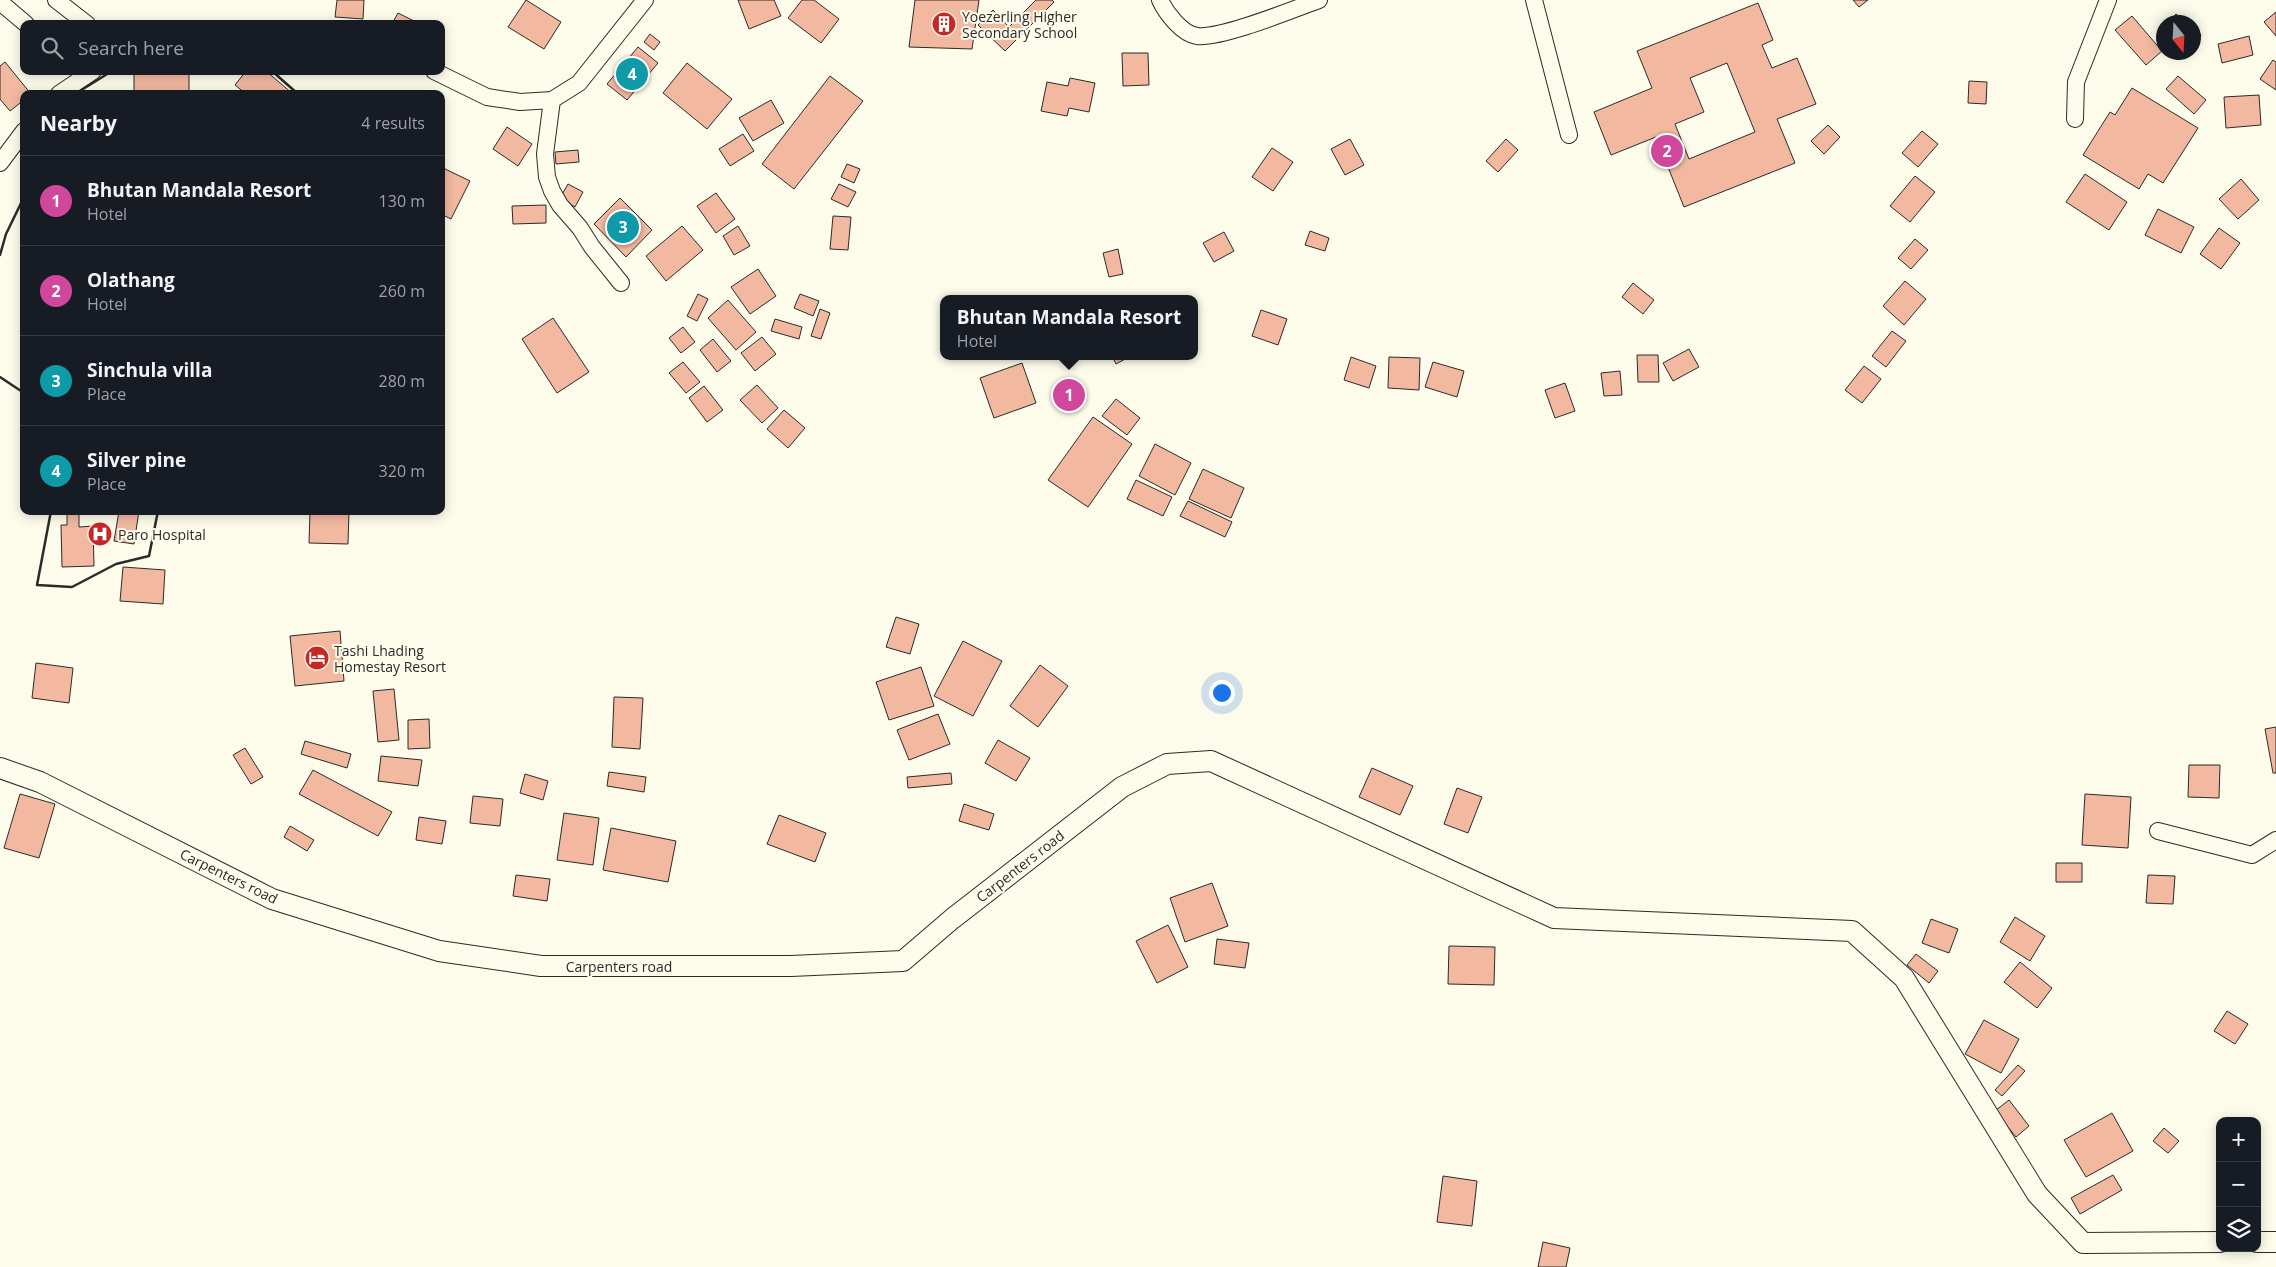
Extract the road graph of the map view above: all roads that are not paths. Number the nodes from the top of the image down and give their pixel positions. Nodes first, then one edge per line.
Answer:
1 (56, 0) edge
2 (645, 0) edge
3 (1160, 0) edge
4 (1319, 0) edge
5 (1534, 0) edge
6 (2108, 0) edge
7 (0, 2) edge
8 (21, 20) edge
9 (82, 20) edge
10 (86, 75) edge
11 (442, 75) edge
12 (65, 90) edge
13 (552, 100) junction
14 (2074, 119) dead end
15 (1569, 135) dead end
16 (20, 137) edge
17 (0, 162) edge
18 (621, 283) dead end
19 (0, 768) edge
20 (2158, 831) dead end
21 (2276, 840) edge
22 (2216, 1242) edge
23 (2261, 1242) edge
24 (2276, 1242) edge

1 - 9 street
2 - 13 street
3 - 4 street
5 - 15 street
6 - 14 street
7 - 8 street
10 - 12 street
11 - 13 street
13 - 18 street
16 - 17 street
19 - 22 street, Carpenters road
20 - 21 street
23 - 24 street

